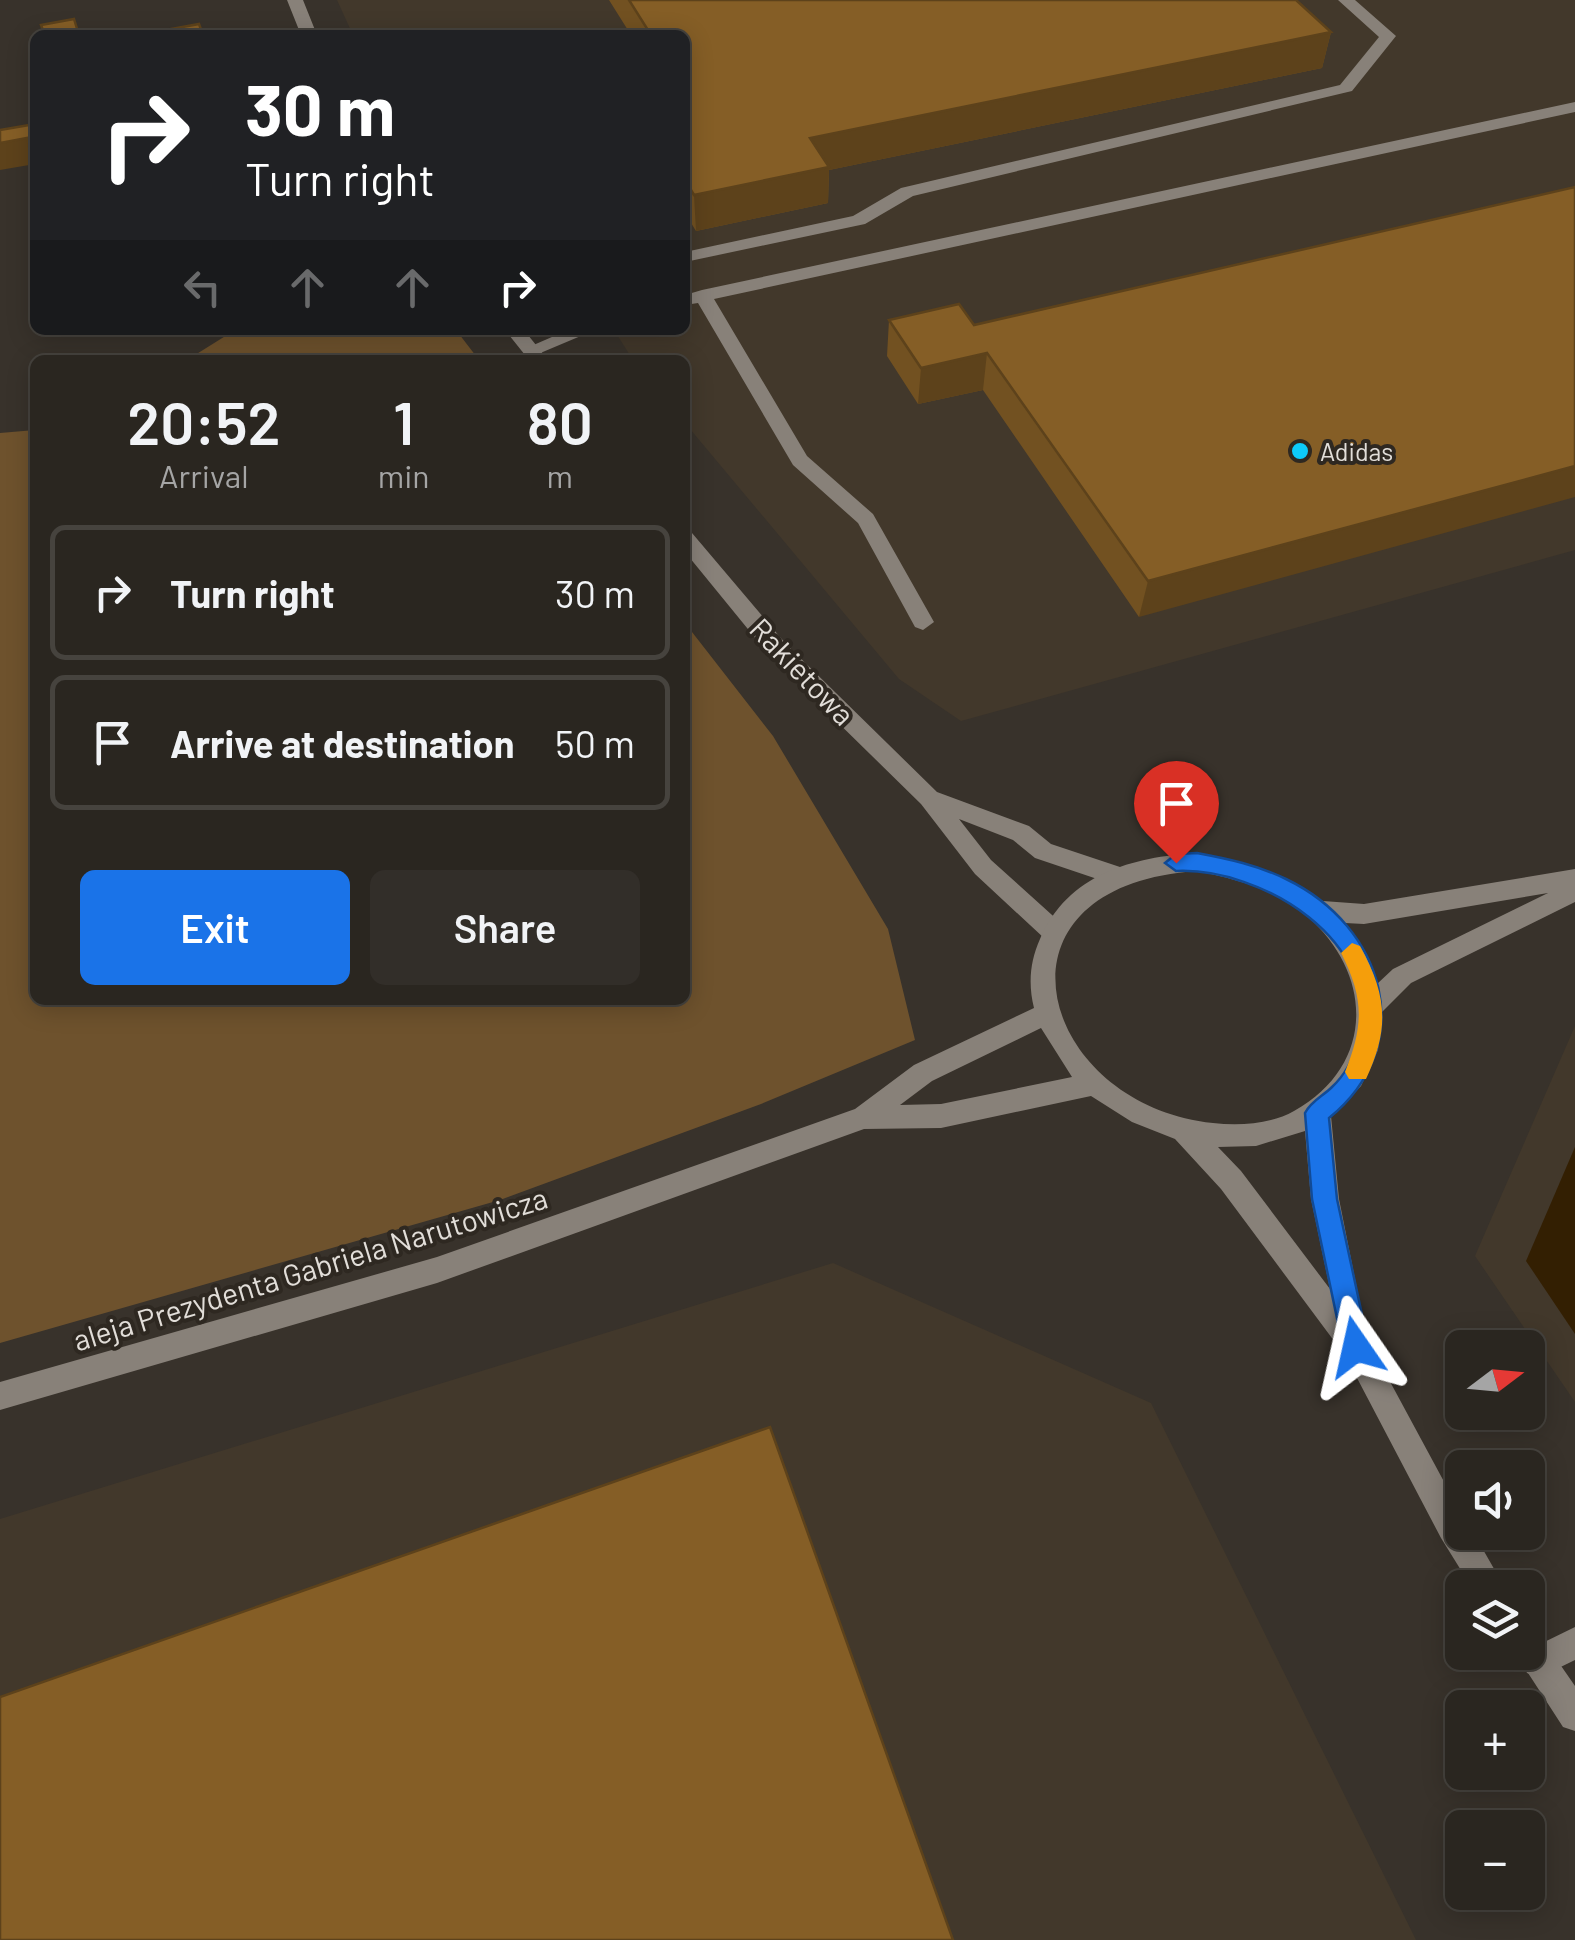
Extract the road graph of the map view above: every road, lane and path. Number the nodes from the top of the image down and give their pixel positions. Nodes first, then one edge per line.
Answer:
1 (294, 0) edge
2 (1346, 0) edge
3 (307, 30) edge
4 (1575, 107) edge
5 (690, 255) edge
6 (694, 298) edge
7 (518, 335) edge
8 (576, 335) edge
9 (535, 355) edge
10 (690, 544) edge
11 (923, 622) dead end
12 (928, 798) junction
13 (1115, 875) junction
14 (1575, 879) edge
15 (1575, 891) edge
16 (1318, 911) junction
17 (1053, 931) junction
18 (1372, 1005) junction
19 (1048, 1013) junction
20 (1095, 1084) junction
21 (1317, 1113) junction
22 (864, 1116) junction
23 (1184, 1130) junction
24 (1356, 1347) junction
25 (0, 1396) edge
26 (1479, 1570) edge
27 (1575, 1643) edge
28 (1545, 1651) edge
29 (1544, 1670) edge
30 (1575, 1715) edge

1 - 3 street
2 - 5 street
4 - 6 street
6 - 11 street
7 - 9 street
8 - 9 street
10 - 12 street, Rakietowa
12 - 13 street, Rakietowa
12 - 17 street, Rakietowa
13 - 16 street
13 - 17 street
14 - 16 street
15 - 18 street
16 - 18 street
17 - 19 street
18 - 21 street
19 - 20 street
19 - 22 street, aleja Prezydenta Gabriela Narutowicza
20 - 22 street, aleja Prezydenta Gabriela Narutowicza
20 - 23 street
21 - 23 street
21 - 24 street
22 - 25 street, aleja Prezydenta Gabriela Narutowicza
23 - 24 street
24 - 26 street
27 - 28 street
29 - 30 street

